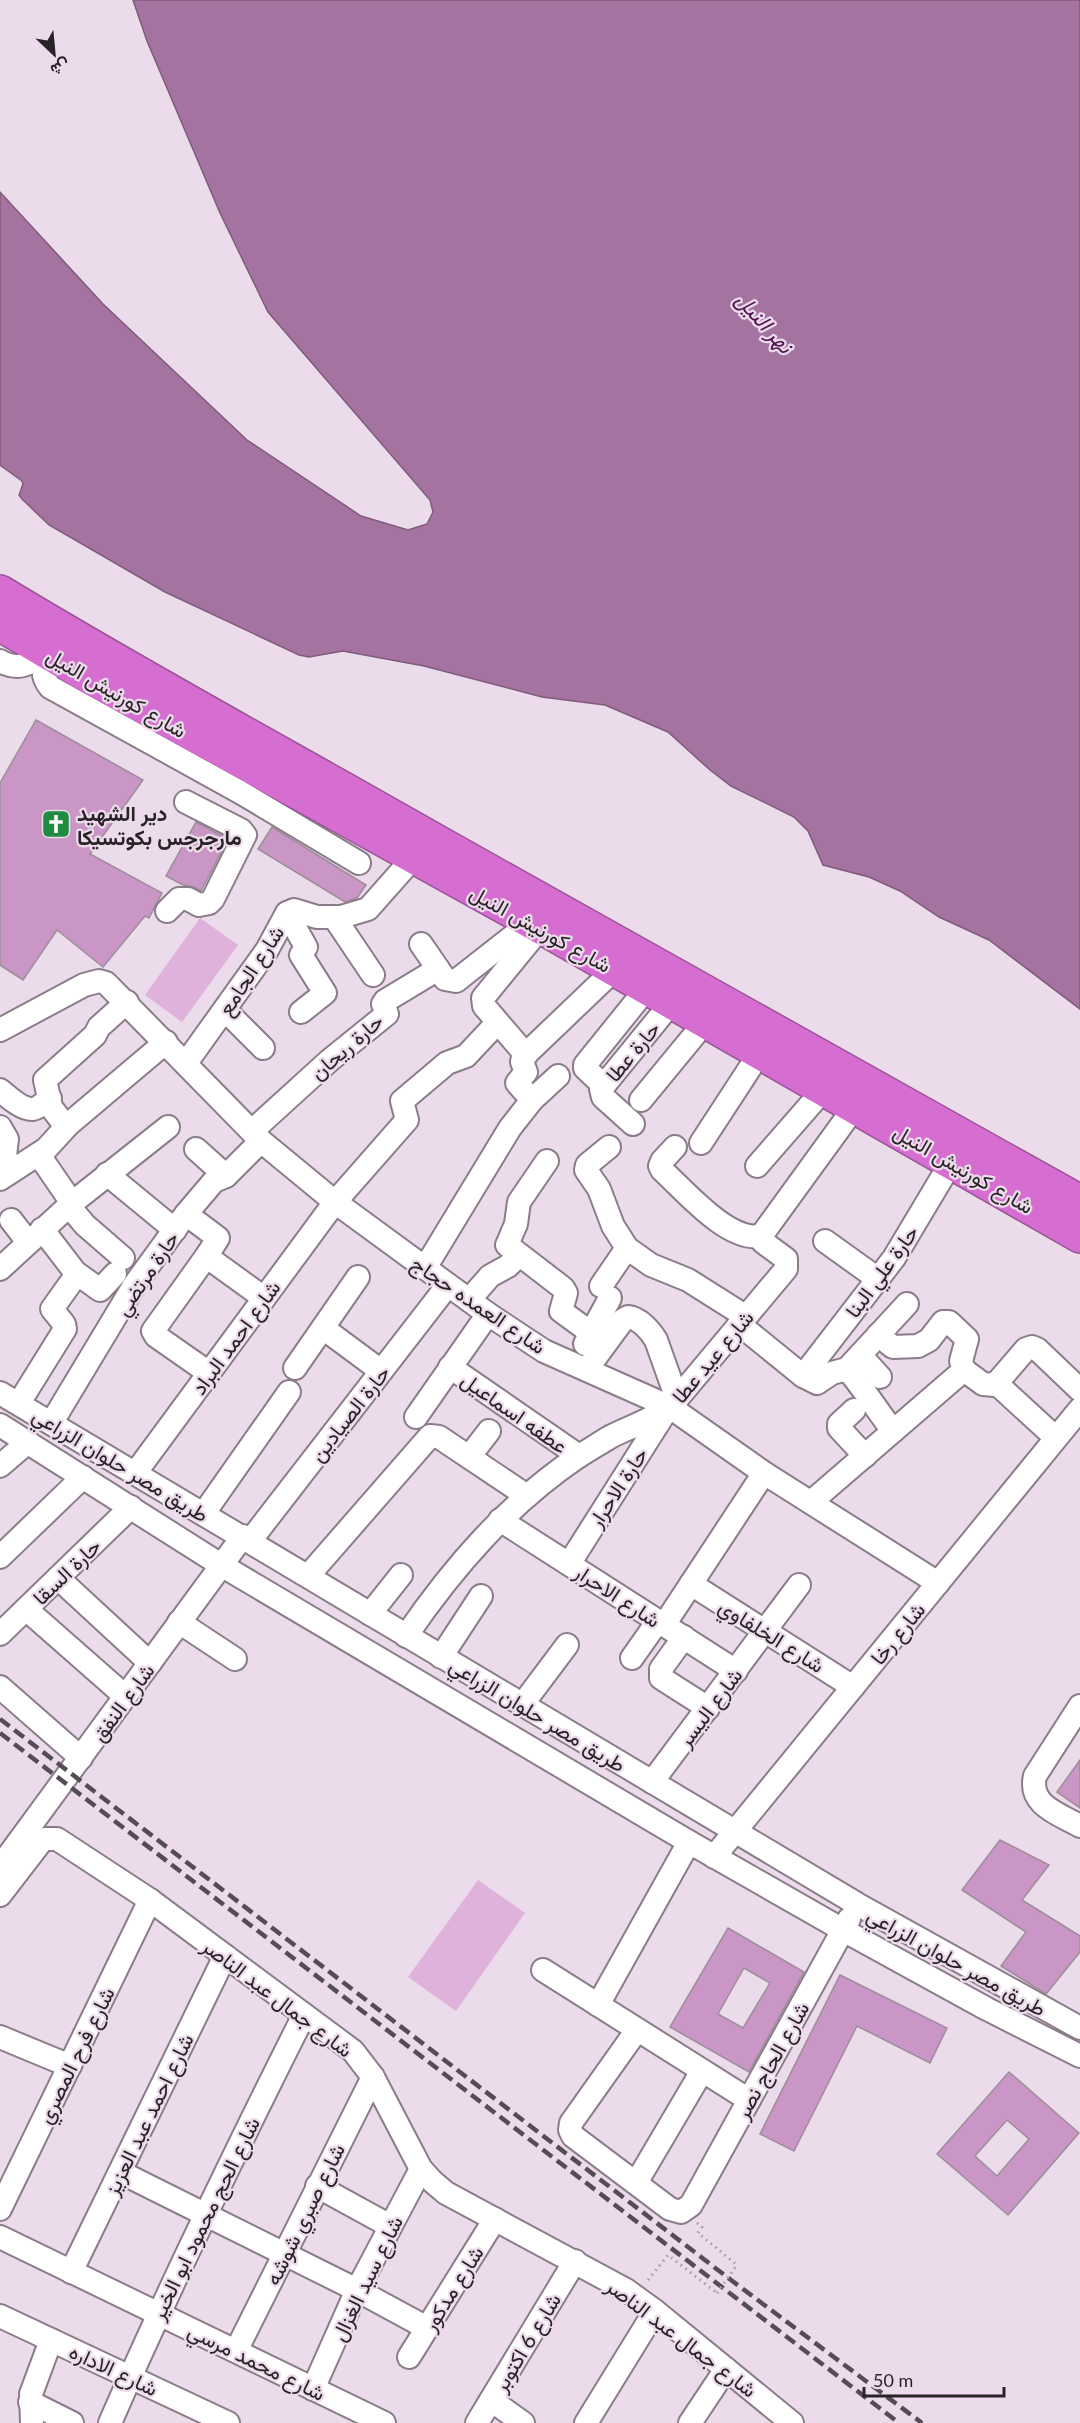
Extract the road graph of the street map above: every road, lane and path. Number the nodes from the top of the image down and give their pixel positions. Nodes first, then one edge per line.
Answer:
1 (0, 592) edge
2 (0, 624) edge
3 (46, 652) junction
4 (0, 661) edge
5 (247, 781) junction
6 (186, 802) dead end
7 (221, 820) junction
8 (414, 857) junction
9 (359, 863) dead end
10 (167, 911) dead end
11 (287, 914) junction
12 (334, 917) junction
13 (536, 924) junction
14 (421, 944) dead end
15 (438, 969) junction
16 (614, 970) junction
17 (373, 975) dead end
18 (659, 995) junction
19 (127, 1002) junction
20 (225, 1010) junction
21 (301, 1012) dead end
22 (706, 1021) junction
23 (497, 1023) junction
24 (0, 1030) edge
25 (166, 1042) junction
26 (263, 1048) dead end
27 (761, 1051) junction
28 (526, 1055) junction
29 (186, 1063) junction
30 (558, 1076) dead end
31 (825, 1088) junction
32 (0, 1089) edge
33 (864, 1095) junction
34 (50, 1098) junction
35 (532, 1100) junction
36 (640, 1100) dead end
37 (633, 1124) dead end
38 (0, 1127) edge
39 (66, 1127) junction
40 (168, 1127) dead end
41 (256, 1136) junction
42 (701, 1143) dead end
43 (609, 1147) dead end
44 (675, 1147) dead end
45 (196, 1149) dead end
46 (39, 1155) junction
47 (547, 1161) dead end
48 (952, 1161) junction
49 (757, 1166) dead end
50 (108, 1174) junction
51 (6, 1175) edge
52 (226, 1176) junction
53 (335, 1202) junction
54 (1080, 1202) edge
55 (70, 1204) junction
56 (11, 1220) dead end
57 (181, 1222) junction
58 (35, 1236) junction
59 (761, 1236) junction
60 (1080, 1236) edge
61 (825, 1241) dead end
62 (627, 1248) junction
63 (208, 1254) junction
64 (519, 1255) junction
65 (2, 1262) edge
66 (425, 1268) junction
67 (77, 1274) junction
68 (358, 1277) dead end
69 (878, 1279) junction
70 (448, 1285) junction
71 (264, 1298) junction
72 (469, 1300) junction
73 (907, 1304) dead end
74 (488, 1314) junction
75 (742, 1320) junction
76 (323, 1328) junction
77 (591, 1333) junction
78 (878, 1335) junction
79 (854, 1362) junction
80 (580, 1366) junction
81 (450, 1367) junction
82 (295, 1368) dead end
83 (964, 1370) junction
84 (381, 1371) junction
85 (209, 1373) junction
86 (880, 1377) dead end
87 (810, 1380) junction
88 (998, 1384) junction
89 (1080, 1390) edge
90 (290, 1392) dead end
91 (9, 1398) edge
92 (671, 1406) junction
93 (1080, 1409) edge
94 (854, 1410) dead end
95 (416, 1417) dead end
96 (52, 1422) junction
97 (0, 1425) edge
98 (489, 1431) dead end
99 (893, 1431) junction
100 (1056, 1438) junction
101 (28, 1442) junction
102 (579, 1456) junction
103 (865, 1456) junction
104 (470, 1457) junction
105 (0, 1466) edge
106 (136, 1472) junction
107 (764, 1473) junction
108 (83, 1477) junction
109 (527, 1496) junction
110 (811, 1502) junction
111 (131, 1507) junction
112 (204, 1513) junction
113 (500, 1520) junction
114 (246, 1538) junction
115 (0, 1557) edge
116 (569, 1564) junction
117 (221, 1565) junction
118 (401, 1575) dead end
119 (308, 1576) junction
120 (58, 1578) junction
121 (938, 1583) junction
122 (691, 1584) junction
123 (799, 1585) dead end
124 (481, 1596) dead end
125 (26, 1610) junction
126 (370, 1614) junction
127 (179, 1622) junction
128 (661, 1623) junction
129 (765, 1631) junction
130 (0, 1634) edge
131 (406, 1636) junction
132 (684, 1637) junction
133 (567, 1645) dead end
134 (441, 1657) junction
135 (632, 1658) dead end
136 (235, 1659) dead end
137 (150, 1663) junction
138 (735, 1671) junction
139 (0, 1687) edge
140 (853, 1687) junction
141 (125, 1696) junction
142 (522, 1705) junction
143 (1080, 1706) edge
144 (708, 1708) junction
145 (81, 1758) junction
146 (652, 1782) junction
147 (1080, 1826) edge
148 (735, 1830) junction
149 (689, 1842) junction
150 (714, 1857) junction
151 (0, 1867) edge
152 (0, 1895) edge
153 (150, 1900) junction
154 (857, 1904) junction
155 (843, 1930) junction
156 (225, 1956) junction
157 (543, 1970) dead end
158 (598, 2005) junction
159 (304, 2015) junction
160 (1080, 2028) edge
161 (637, 2030) junction
162 (0, 2037) edge
163 (1080, 2056) edge
164 (70, 2066) junction
165 (702, 2071) junction
166 (373, 2077) junction
167 (749, 2100) junction
168 (422, 2169) junction
169 (120, 2172) junction
170 (636, 2183) junction
171 (317, 2186) junction
172 (0, 2210) edge
173 (204, 2214) junction
174 (687, 2216) junction
175 (495, 2219) junction
176 (390, 2226) junction
177 (0, 2237) edge
178 (284, 2254) junction
179 (575, 2261) junction
180 (71, 2272) junction
181 (357, 2290) junction
182 (635, 2297) junction
183 (655, 2311) junction
184 (157, 2313) junction
185 (0, 2316) edge
186 (427, 2328) junction
187 (51, 2340) junction
188 (236, 2351) junction
189 (409, 2357) dead end
190 (726, 2369) junction
191 (130, 2376) junction
192 (313, 2389) junction
193 (490, 2400) junction
194 (31, 2413) edge
195 (72, 2423) edge
196 (110, 2423) edge
197 (228, 2423) edge
198 (384, 2423) edge
199 (477, 2423) edge
200 (524, 2423) edge
201 (586, 2423) edge
202 (690, 2423) edge
203 (792, 2423) edge

1 - 33 highway, شارع كورنيش النيل
2 - 3 highway, شارع كورنيش النيل
3 - 4 street
3 - 5 highway, شارع كورنيش النيل
5 - 7 street
5 - 8 highway, شارع كورنيش النيل
5 - 9 street
6 - 7 street
7 - 10 street
8 - 12 street, شارع الجامع
8 - 13 highway, شارع كورنيش النيل
11 - 12 street, شارع الجامع
11 - 20 street, شارع الجامع
11 - 21 street
12 - 17 street
13 - 15 street
13 - 16 highway, شارع كورنيش النيل
13 - 23 street
14 - 15 street
15 - 41 street, حارة ريحان
16 - 18 highway, شارع كورنيش النيل
16 - 28 street
18 - 22 highway, شارع كورنيش النيل
18 - 37 street, حارة عطا
19 - 24 street, شارع العمده حجاج
19 - 25 street, شارع العمده حجاج
19 - 34 street
20 - 26 street
20 - 29 street, شارع الجامع
22 - 27 highway, شارع كورنيش النيل
22 - 36 street
23 - 28 street
23 - 53 street, شارع احمد البراد
25 - 29 street, شارع العمده حجاج
25 - 39 street
27 - 31 highway, شارع كورنيش النيل
27 - 42 street
28 - 35 street
29 - 41 street, شارع العمده حجاج
30 - 35 street
31 - 33 highway, شارع كورنيش النيل
31 - 49 street
32 - 34 street
33 - 48 highway, شارع كورنيش النيل
33 - 54 highway, شارع كورنيش النيل
33 - 59 street
34 - 39 street
35 - 66 street
38 - 51 street
39 - 46 street
40 - 50 street
41 - 52 street, حارة مرتضي
41 - 53 street, شارع العمده حجاج
43 - 62 street
44 - 59 street
45 - 52 street
46 - 51 street
46 - 55 street
47 - 64 street
48 - 60 highway, شارع كورنيش النيل
48 - 69 street, حارة علي البنا
50 - 55 street
50 - 57 street
52 - 57 street, حارة مرتضي
53 - 66 street, شارع العمده حجاج
53 - 71 street, شارع احمد البراد
55 - 58 street
55 - 67 street
56 - 58 street
57 - 63 street
57 - 96 street, حارة مرتضي
58 - 65 street
58 - 67 street
59 - 75 street, شارع عيد عطا
61 - 69 street
62 - 75 street
62 - 77 street
63 - 71 street
63 - 85 street
64 - 72 street
64 - 77 street
66 - 70 street, شارع العمده حجاج
67 - 91 street
68 - 76 street
69 - 87 street, حارة علي البنا
70 - 72 street, شارع العمده حجاج
70 - 84 street, حارة الصيادين
71 - 85 street, شارع احمد البراد
72 - 74 street, شارع العمده حجاج
73 - 78 street
74 - 80 street, شارع العمده حجاج
74 - 81 street
75 - 87 street
75 - 92 street, شارع عيد عطا
76 - 82 street
76 - 84 street
77 - 80 street
78 - 79 street
78 - 83 street
79 - 86 street
79 - 87 street
79 - 99 street
80 - 92 street, شارع العمده حجاج
80 - 92 street
81 - 95 street
81 - 102 street, عطفه اسماعيل
83 - 88 street
83 - 99 street
84 - 114 street, حارة الصيادين
85 - 106 street, شارع احمد البراد
88 - 89 street
88 - 100 street
90 - 112 street
91 - 96 street, طريق مصر حلوان الزراعي
92 - 102 street, شارع عيد عطا
92 - 107 street, شارع العمده حجاج
92 - 116 street, حارة الاحرار
93 - 100 street, شارع رخا
94 - 103 street
96 - 106 street, طريق مصر حلوان الزراعي
97 - 101 street, طريق مصر حلوان الزراعي
98 - 104 street
99 - 103 street
100 - 121 street, شارع رخا
101 - 105 street
101 - 108 street, طريق مصر حلوان الزراعي
102 - 109 street, شارع عيد عطا
103 - 110 street
104 - 109 street
104 - 119 street
106 - 112 street, طريق مصر حلوان الزراعي
107 - 110 street, شارع العمده حجاج
107 - 122 street
108 - 111 street, طريق مصر حلوان الزراعي
108 - 115 street
109 - 113 street, شارع عيد عطا
110 - 121 street, شارع العمده حجاج
111 - 117 street, طريق مصر حلوان الزراعي
111 - 120 street, حارة السقا
112 - 114 street, طريق مصر حلوان الزراعي
113 - 116 street, شارع الاحرار
113 - 131 street, شارع عيد عطا
114 - 117 street, شارع النفق
114 - 119 street, طريق مصر حلوان الزراعي
116 - 128 street, شارع الاحرار
117 - 127 street, شارع النفق
117 - 149 street, طريق مصر حلوان الزراعي
118 - 126 street
119 - 126 street, طريق مصر حلوان الزراعي
120 - 125 street, حارة السقا
120 - 137 street
121 - 140 street, شارع رخا
122 - 128 street
122 - 129 street, شارع الخلفاوي
123 - 129 street, شارع اليسر
124 - 134 street
125 - 130 street, حارة السقا
125 - 141 street
126 - 131 street, طريق مصر حلوان الزراعي
127 - 136 street
127 - 137 street, شارع النفق
128 - 132 street, شارع الاحرار
128 - 135 street
129 - 138 street, شارع اليسر
129 - 140 street, شارع الخلفاوي
131 - 134 street, طريق مصر حلوان الزراعي
132 - 138 street, شارع الاحرار
132 - 144 street
133 - 142 street
134 - 142 street, طريق مصر حلوان الزراعي
137 - 141 street, شارع النفق
138 - 144 street, شارع اليسر
139 - 145 street
140 - 148 street, شارع رخا
141 - 145 street, شارع النفق
142 - 146 street, طريق مصر حلوان الزراعي
143 - 147 street
144 - 146 street, شارع اليسر
145 - 151 street, شارع النفق
146 - 148 street, طريق مصر حلوان الزراعي
148 - 150 street, شارع رخا
148 - 154 street, طريق مصر حلوان الزراعي
149 - 150 street, طريق مصر حلوان الزراعي
149 - 158 street
150 - 155 street, طريق مصر حلوان الزراعي
152 - 153 street, شارع جمال عبد الناصر
153 - 156 street, شارع جمال عبد الناصر
153 - 164 street, شارع فرح المصري
154 - 155 street, شارع الحاج نصر
154 - 160 street, طريق مصر حلوان الزراعي
155 - 163 street, طريق مصر حلوان الزراعي
155 - 167 street, شارع الحاج نصر
156 - 159 street, شارع جمال عبد الناصر
156 - 169 street, شارع احمد عبد العزيز
157 - 158 street
158 - 161 street
159 - 166 street, شارع جمال عبد الناصر
159 - 173 street, شارع الحج محمود ابو الخير
161 - 165 street
161 - 170 street
162 - 164 street
164 - 172 street, شارع فرح المصري
165 - 167 street
165 - 170 street
166 - 168 street, شارع جمال عبد الناصر
166 - 171 street, شارع صبري شوشه
167 - 174 street, شارع الحاج نصر
168 - 175 street, شارع جمال عبد الناصر
168 - 176 street, شارع سيد الغزال
169 - 173 street
169 - 180 street, شارع احمد عبد العزيز
170 - 174 street
171 - 176 street
171 - 178 street, شارع صبري شوشه
173 - 178 street
173 - 184 street, شارع الحج محمود ابو الخير
174 - 182 path, bridge
175 - 179 street, شارع جمال عبد الناصر
175 - 186 street, شارع مدكور
176 - 181 street, شارع سيد الغزال
177 - 180 street, شارع محمد مرسي
178 - 181 street
178 - 188 street, شارع صبري شوشه
179 - 182 street, شارع جمال عبد الناصر
179 - 193 street, شارع 6 اكتوبر
180 - 184 street, شارع محمد مرسي
181 - 186 street
181 - 192 street, شارع سيد الغزال
182 - 183 street, شارع جمال عبد الناصر
183 - 190 street, شارع جمال عبد الناصر
183 - 201 street
184 - 188 street, شارع محمد مرسي
184 - 191 street, شارع الحج محمود ابو الخير
185 - 187 street, شارع الاداره
186 - 189 street, شارع مدكور
187 - 191 street, شارع الاداره
187 - 194 street
188 - 192 street, شارع محمد مرسي
190 - 202 street
190 - 203 street, شارع جمال عبد الناصر
191 - 196 street, شارع الحج محمود ابو الخير
191 - 197 street, شارع الاداره
192 - 198 street, شارع محمد مرسي
193 - 199 street, شارع 6 اكتوبر
193 - 200 street
194 - 195 street

